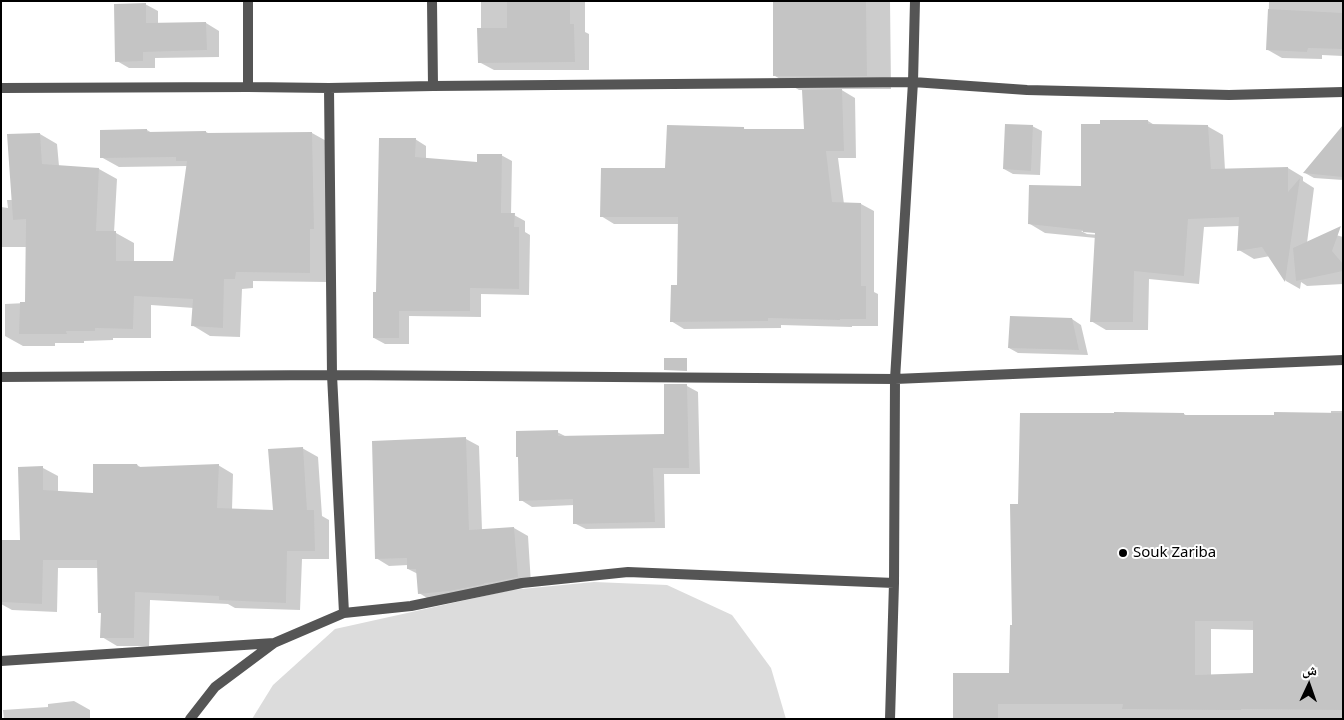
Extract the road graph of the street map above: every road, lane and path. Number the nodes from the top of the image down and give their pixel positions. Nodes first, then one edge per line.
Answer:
1 (248, 1) edge
2 (432, 1) edge
3 (915, 1) edge
4 (913, 82) junction
5 (433, 86) junction
6 (248, 87) junction
7 (1, 88) edge
8 (329, 88) junction
9 (1343, 92) edge
10 (1343, 360) edge
11 (332, 375) junction
12 (1, 377) edge
13 (894, 378) junction
14 (894, 583) junction
15 (344, 613) junction
16 (274, 643) junction
17 (1, 661) edge
18 (190, 719) edge
19 (890, 719) edge

1 - 6 street
2 - 5 street
3 - 4 street
4 - 5 street
4 - 9 street
4 - 13 street
5 - 8 street
6 - 7 street
6 - 8 street
8 - 11 street
10 - 13 street
11 - 12 street
11 - 13 street
11 - 15 street
13 - 14 street
14 - 15 street
14 - 19 street
15 - 16 street
16 - 17 street
16 - 18 street

